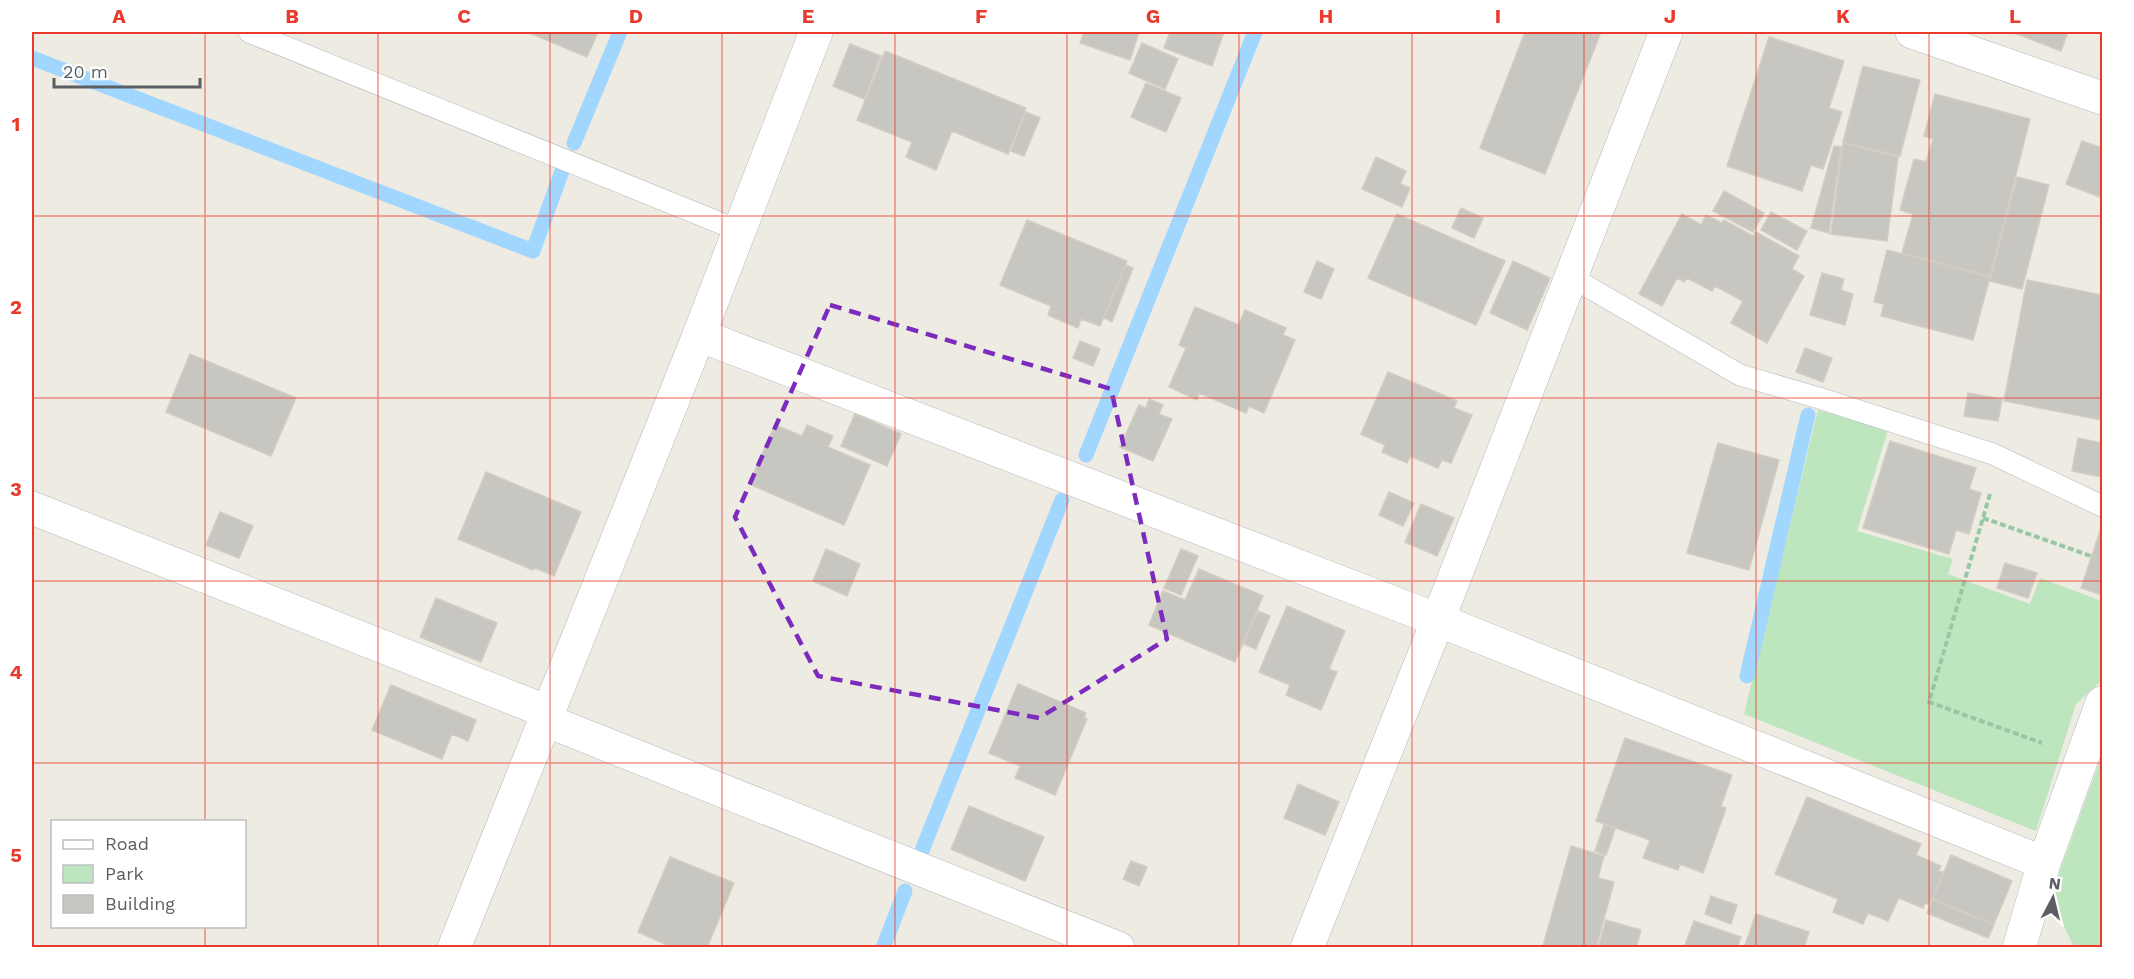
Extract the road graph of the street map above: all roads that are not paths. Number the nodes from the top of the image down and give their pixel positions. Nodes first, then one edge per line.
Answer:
1 (249, 32) edge
2 (816, 32) edge
3 (1666, 32) edge
4 (1912, 32) edge
5 (2103, 98) edge
6 (740, 231) junction
7 (1571, 277) junction
8 (699, 335) junction
9 (2103, 506) edge
10 (32, 508) edge
11 (1438, 620) junction
12 (2103, 703) edge
13 (546, 716) junction
14 (2044, 863) junction
15 (454, 948) edge
16 (1118, 948) edge
17 (1307, 948) edge
18 (2019, 948) edge

1 - 6 lane
2 - 6 street
3 - 7 street
4 - 5 street
6 - 8 street
7 - 9 lane
7 - 11 street
8 - 11 street
8 - 13 street
10 - 13 street
11 - 14 street
11 - 17 street
12 - 14 street
13 - 15 street
13 - 16 street
14 - 18 street

